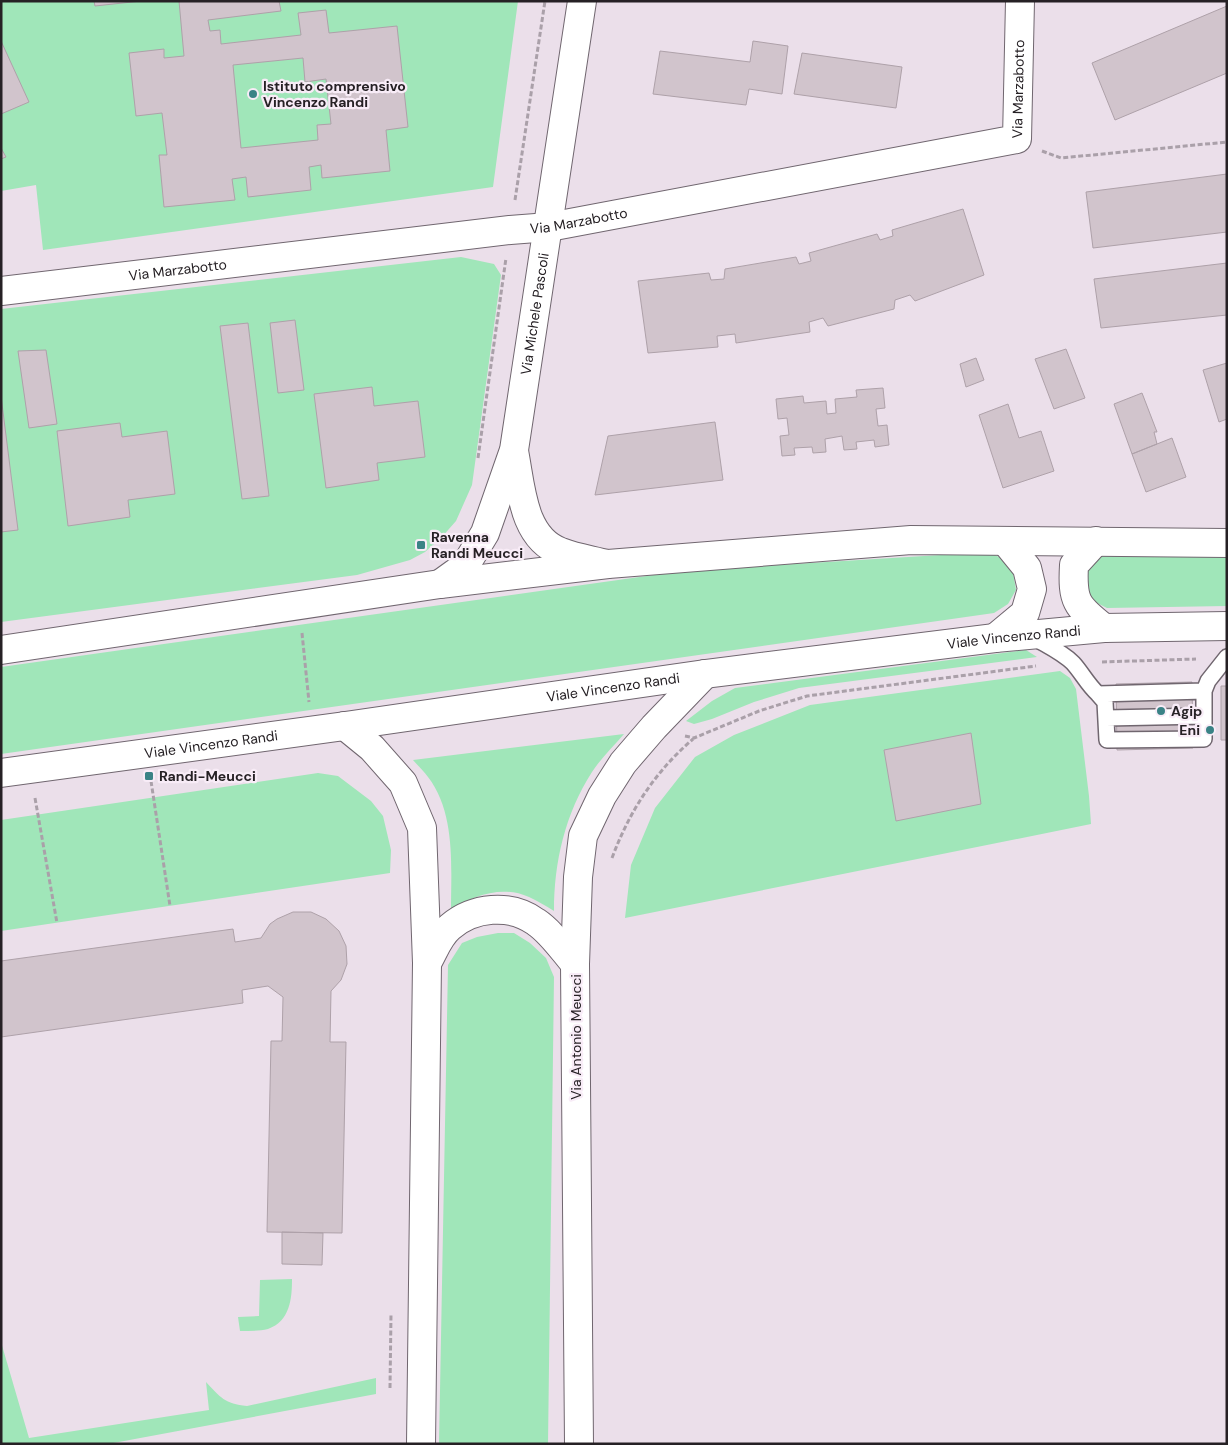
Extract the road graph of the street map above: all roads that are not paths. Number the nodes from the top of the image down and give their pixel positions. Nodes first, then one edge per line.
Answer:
1 (582, 1) edge
2 (1020, 1) edge
3 (549, 227) junction
4 (1, 292) edge
5 (514, 450) junction
6 (1004, 541) junction
7 (1096, 541) junction
8 (1227, 543) edge
9 (608, 564) junction
10 (440, 584) junction
11 (1227, 626) edge
12 (1104, 628) junction
13 (1029, 635) junction
14 (995, 638) junction
15 (1, 650) edge
16 (1226, 658) edge
17 (705, 674) junction
18 (1204, 691) junction
19 (1098, 694) junction
20 (1204, 716) junction
21 (1106, 718) junction
22 (345, 726) junction
23 (1, 773) edge
24 (427, 963) junction
25 (575, 964) junction
26 (421, 1444) edge
27 (579, 1444) edge

1 - 3 street, Via Michele Pascoli
2 - 3 street, Via Marzabotto
3 - 4 street, Via Marzabotto
3 - 5 street, Via Michele Pascoli
5 - 9 street, Via Michele Pascoli
5 - 10 street, Via Michele Pascoli
6 - 7 street
6 - 9 street
6 - 14 street
7 - 8 street
7 - 12 street
9 - 10 street
10 - 15 street
11 - 12 street, Viale Vincenzo Randi
12 - 13 street, Viale Vincenzo Randi
13 - 14 street, Viale Vincenzo Randi
13 - 19 lane
14 - 17 street, Viale Vincenzo Randi
16 - 18 lane
17 - 22 street, Viale Vincenzo Randi
17 - 25 street, Via Antonio Meucci
18 - 19 lane
18 - 20 lane
19 - 21 lane
20 - 21 lane
20 - 21 lane
22 - 23 street, Viale Vincenzo Randi
22 - 24 street
24 - 25 street
24 - 26 street
25 - 27 street, Via Antonio Meucci

